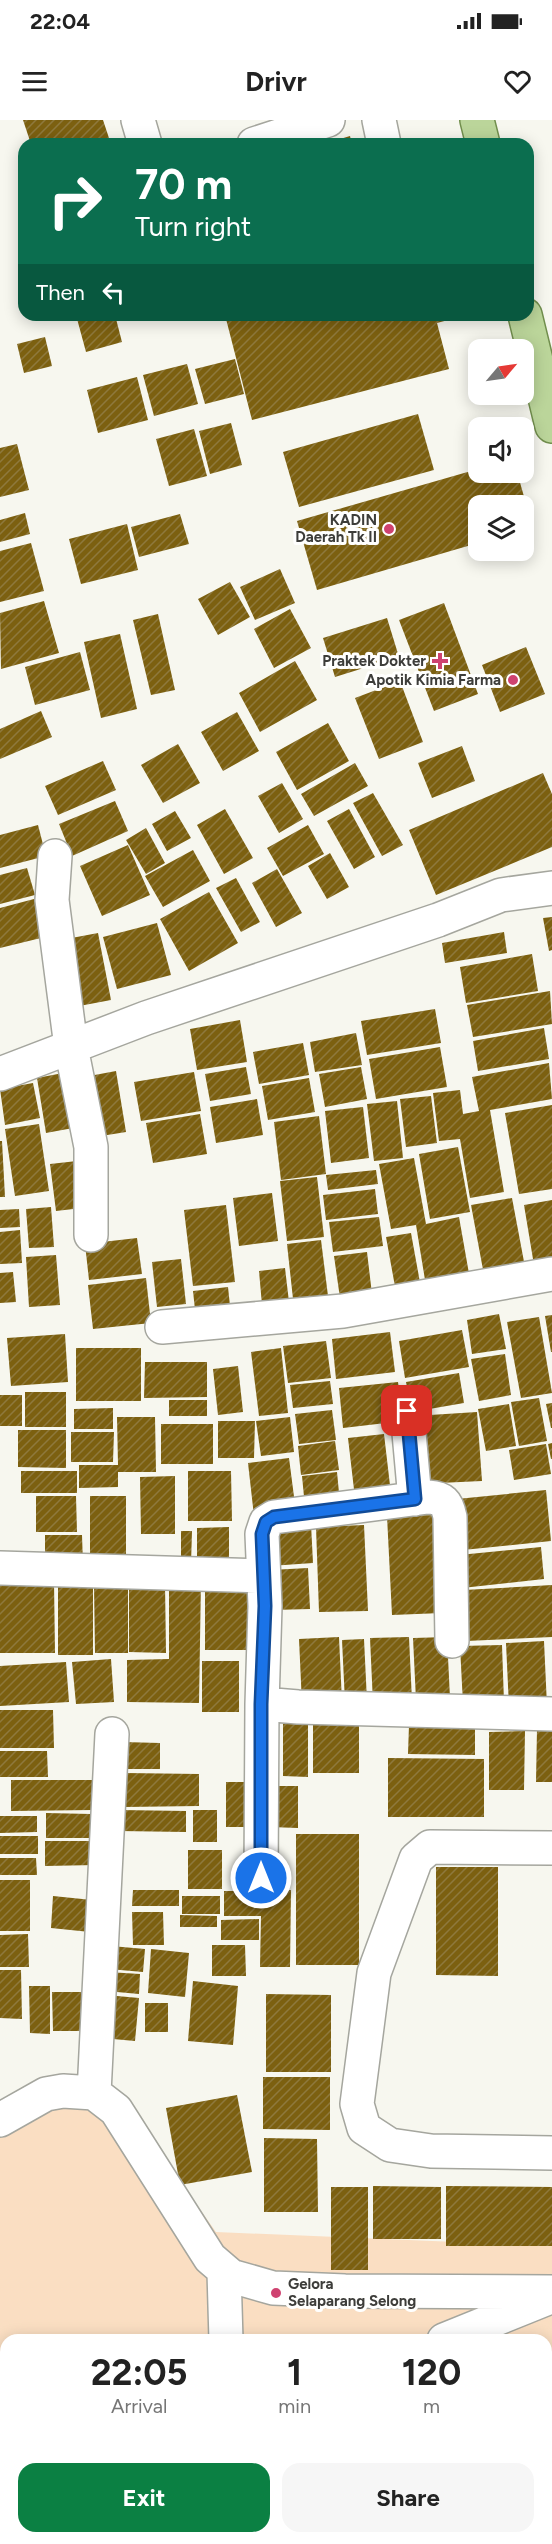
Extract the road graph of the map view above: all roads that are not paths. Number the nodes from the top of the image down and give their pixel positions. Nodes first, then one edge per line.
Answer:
1 (138, 120) edge
2 (328, 120) edge
3 (379, 120) edge
4 (477, 120) edge
5 (143, 138) edge
6 (272, 138) edge
7 (383, 138) edge
8 (482, 138) edge
9 (526, 321) edge
10 (552, 426) edge
11 (55, 856) dead end
12 (552, 888) edge
13 (71, 1047) junction
14 (0, 1074) edge
15 (91, 1236) dead end
16 (552, 1274) edge
17 (162, 1327) dead end
18 (407, 1411) dead end
19 (415, 1499) junction
20 (0, 1568) edge
21 (263, 1576) junction
22 (452, 1641) dead end
23 (261, 1704) junction
24 (552, 1714) edge
25 (112, 1734) dead end
26 (552, 1848) edge
27 (261, 1878) dead end
28 (94, 2093) junction
29 (0, 2120) edge
30 (552, 2153) edge
31 (224, 2272) junction
32 (552, 2292) edge
33 (552, 2297) edge
34 (225, 2334) edge
35 (459, 2334) edge

1 - 5 street
2 - 6 street
3 - 7 street
4 - 8 main road
9 - 10 main road
11 - 13 street
12 - 13 street
13 - 14 street
13 - 15 street
16 - 17 street
18 - 19 street
19 - 21 street
19 - 22 street
20 - 21 street
21 - 23 street
23 - 24 street
23 - 27 street
25 - 28 street
26 - 30 street
28 - 29 street
28 - 31 street
31 - 32 street
31 - 34 street
33 - 35 street

